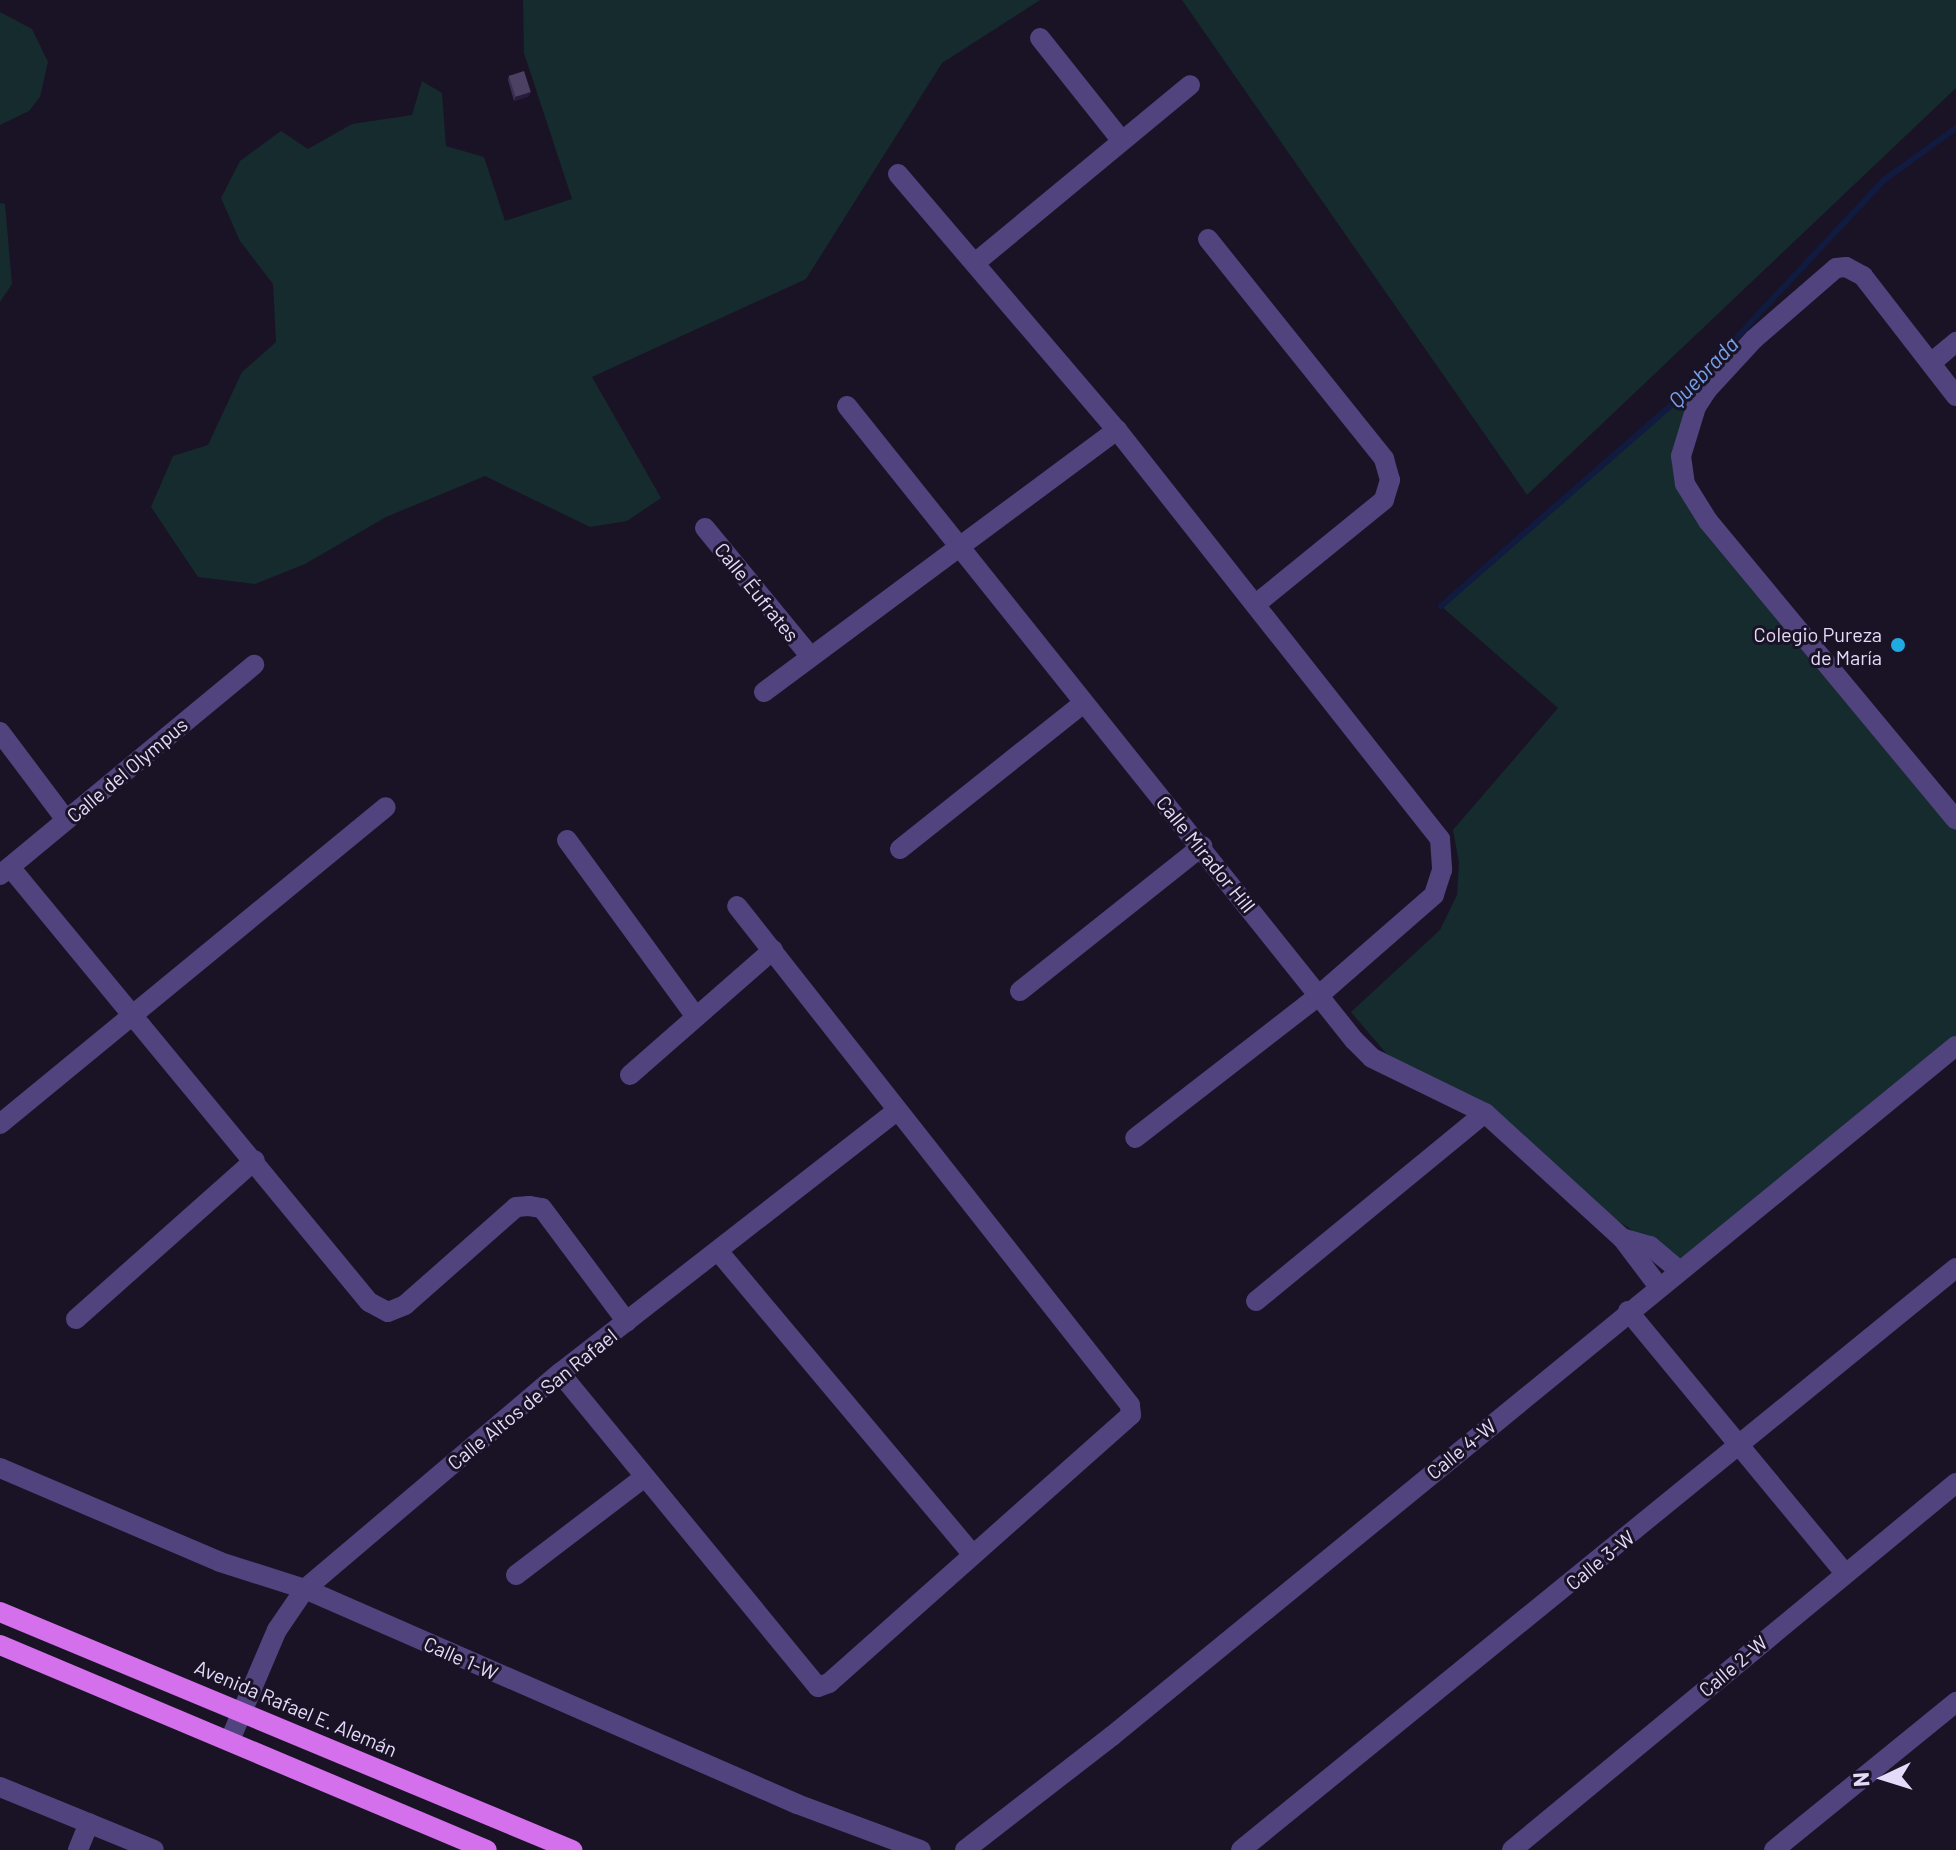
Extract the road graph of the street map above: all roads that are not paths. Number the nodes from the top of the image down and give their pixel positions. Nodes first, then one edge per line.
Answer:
1 (1040, 38) dead end
2 (1190, 85) dead end
3 (1121, 140) junction
4 (898, 174) dead end
5 (1208, 239) dead end
6 (975, 263) junction
7 (1956, 342) edge
8 (1931, 363) junction
9 (1956, 396) edge
10 (847, 406) dead end
11 (1117, 430) junction
12 (705, 528) dead end
13 (964, 548) junction
14 (1256, 604) junction
15 (810, 656) junction
16 (254, 665) dead end
17 (764, 692) dead end
18 (1082, 704) junction
19 (0, 732) edge
20 (386, 807) dead end
21 (66, 820) junction
22 (1956, 820) edge
23 (567, 840) dead end
24 (1202, 846) junction
25 (900, 849) dead end
26 (5, 871) edge
27 (737, 906) dead end
28 (773, 950) junction
29 (1020, 991) dead end
30 (1317, 997) junction
31 (132, 1011) junction
32 (696, 1017) junction
33 (1956, 1046) edge
34 (630, 1075) dead end
35 (897, 1111) junction
36 (1485, 1113) junction
37 (0, 1124) edge
38 (1135, 1138) dead end
39 (255, 1160) junction
40 (1622, 1238) junction
41 (718, 1251) junction
42 (1956, 1268) edge
43 (1679, 1270) junction
44 (1659, 1287) junction
45 (1256, 1301) dead end
46 (1628, 1311) junction
47 (76, 1319) dead end
48 (627, 1322) junction
49 (560, 1373) junction
50 (1740, 1446) junction
51 (0, 1468) edge
52 (642, 1479) junction
53 (1956, 1483) edge
54 (972, 1554) junction
55 (1845, 1573) junction
56 (516, 1575) dead end
57 (305, 1589) junction
58 (0, 1612) edge
59 (0, 1645) edge
60 (1956, 1702) edge
61 (243, 1711) junction
62 (230, 1740) junction
63 (0, 1787) edge
64 (89, 1823) junction
65 (78, 1850) edge
66 (154, 1850) edge
67 (487, 1850) edge
68 (572, 1850) edge
69 (921, 1850) edge
70 (965, 1850) edge
71 (1241, 1850) edge
72 (1512, 1850) edge
73 (1774, 1850) edge

1 - 3 street
2 - 3 street
3 - 6 street
4 - 6 street
5 - 14 street
6 - 11 street
7 - 8 street
8 - 9 street
8 - 22 street
10 - 13 street, Calle Mirador Hill
11 - 13 street
11 - 14 street
12 - 15 street, Calle Éufrates
13 - 15 street
13 - 18 street, Calle Mirador Hill
14 - 30 street
15 - 17 street
16 - 21 street, Calle del Olympus
18 - 24 street, Calle Mirador Hill
18 - 25 street
19 - 21 street
20 - 31 street
21 - 26 street, Calle del Olympus
23 - 32 street
24 - 29 street
24 - 30 street, Calle Mirador Hill
26 - 31 street
27 - 28 street
28 - 32 street
28 - 35 street
30 - 36 street, Calle Mirador Hill
30 - 38 street
31 - 37 street
31 - 39 street
32 - 34 street
33 - 43 street, Calle 4-W
35 - 41 street, Calle Altos de San Rafael
35 - 54 street
36 - 40 street, Calle Mirador Hill
36 - 45 street
39 - 47 street
39 - 48 street
40 - 43 street, Calle Mirador Hill
40 - 44 street, Calle Mirador Hill
41 - 48 street, Calle Altos de San Rafael
41 - 54 street
42 - 50 street, Calle 3-W
43 - 44 street, Calle 4-W
44 - 46 street, Calle 4-W
46 - 50 street
46 - 70 street, Calle 4-W
48 - 49 street, Calle Altos de San Rafael
49 - 52 street
49 - 57 street, Calle Altos de San Rafael
50 - 55 street
50 - 71 street, Calle 3-W
51 - 57 street, Calle 1-W
52 - 54 street
52 - 56 street
53 - 55 street, Calle 2-W
55 - 72 street, Calle 2-W
57 - 61 street, Calle Altos de San Rafael
57 - 69 street, Calle 1-W
58 - 61 main road, Avenida Rafael E. Alemán
59 - 62 main road
60 - 73 street
61 - 62 street, Calle Altos de San Rafael
61 - 68 main road, Avenida Rafael E. Alemán
62 - 67 main road
63 - 64 street
64 - 65 street
64 - 66 street

